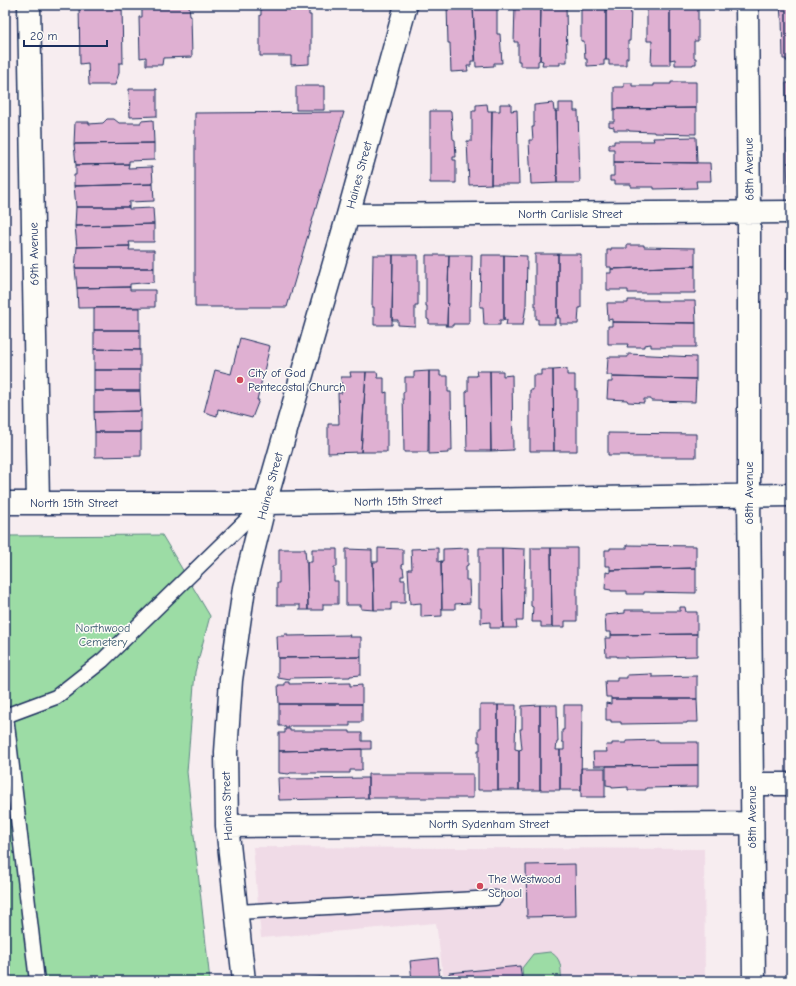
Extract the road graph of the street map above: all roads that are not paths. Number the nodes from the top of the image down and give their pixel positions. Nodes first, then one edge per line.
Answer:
1 (29, 5) edge
2 (406, 5) edge
3 (747, 5) edge
4 (749, 212) junction
5 (791, 212) edge
6 (348, 215) junction
7 (791, 495) edge
8 (749, 496) junction
9 (5, 503) edge
10 (38, 503) junction
11 (265, 503) junction
12 (6, 716) edge
13 (752, 784) junction
14 (791, 784) edge
15 (752, 823) junction
16 (227, 826) junction
17 (495, 898) dead end
18 (236, 912) junction
19 (37, 981) edge
20 (244, 981) edge
21 (754, 981) edge

1 - 10 street, 69th Avenue
2 - 6 street, Haines Street
3 - 4 street, 68th Avenue
4 - 5 street, North Carlisle Street
4 - 6 street, North Carlisle Street
4 - 8 street, 68th Avenue
6 - 11 street, Haines Street
7 - 8 street, North 15th Street
8 - 11 street, North 15th Street
8 - 13 street, 68th Avenue
9 - 10 street, North 15th Street
10 - 11 street, North 15th Street
11 - 12 lane
11 - 16 street, Haines Street
12 - 19 lane
13 - 14 street
13 - 15 street, 68th Avenue
15 - 16 street, North Sydenham Street
15 - 21 street, 68th Avenue
16 - 18 street, Haines Street
17 - 18 lane
18 - 20 street, Haines Street

